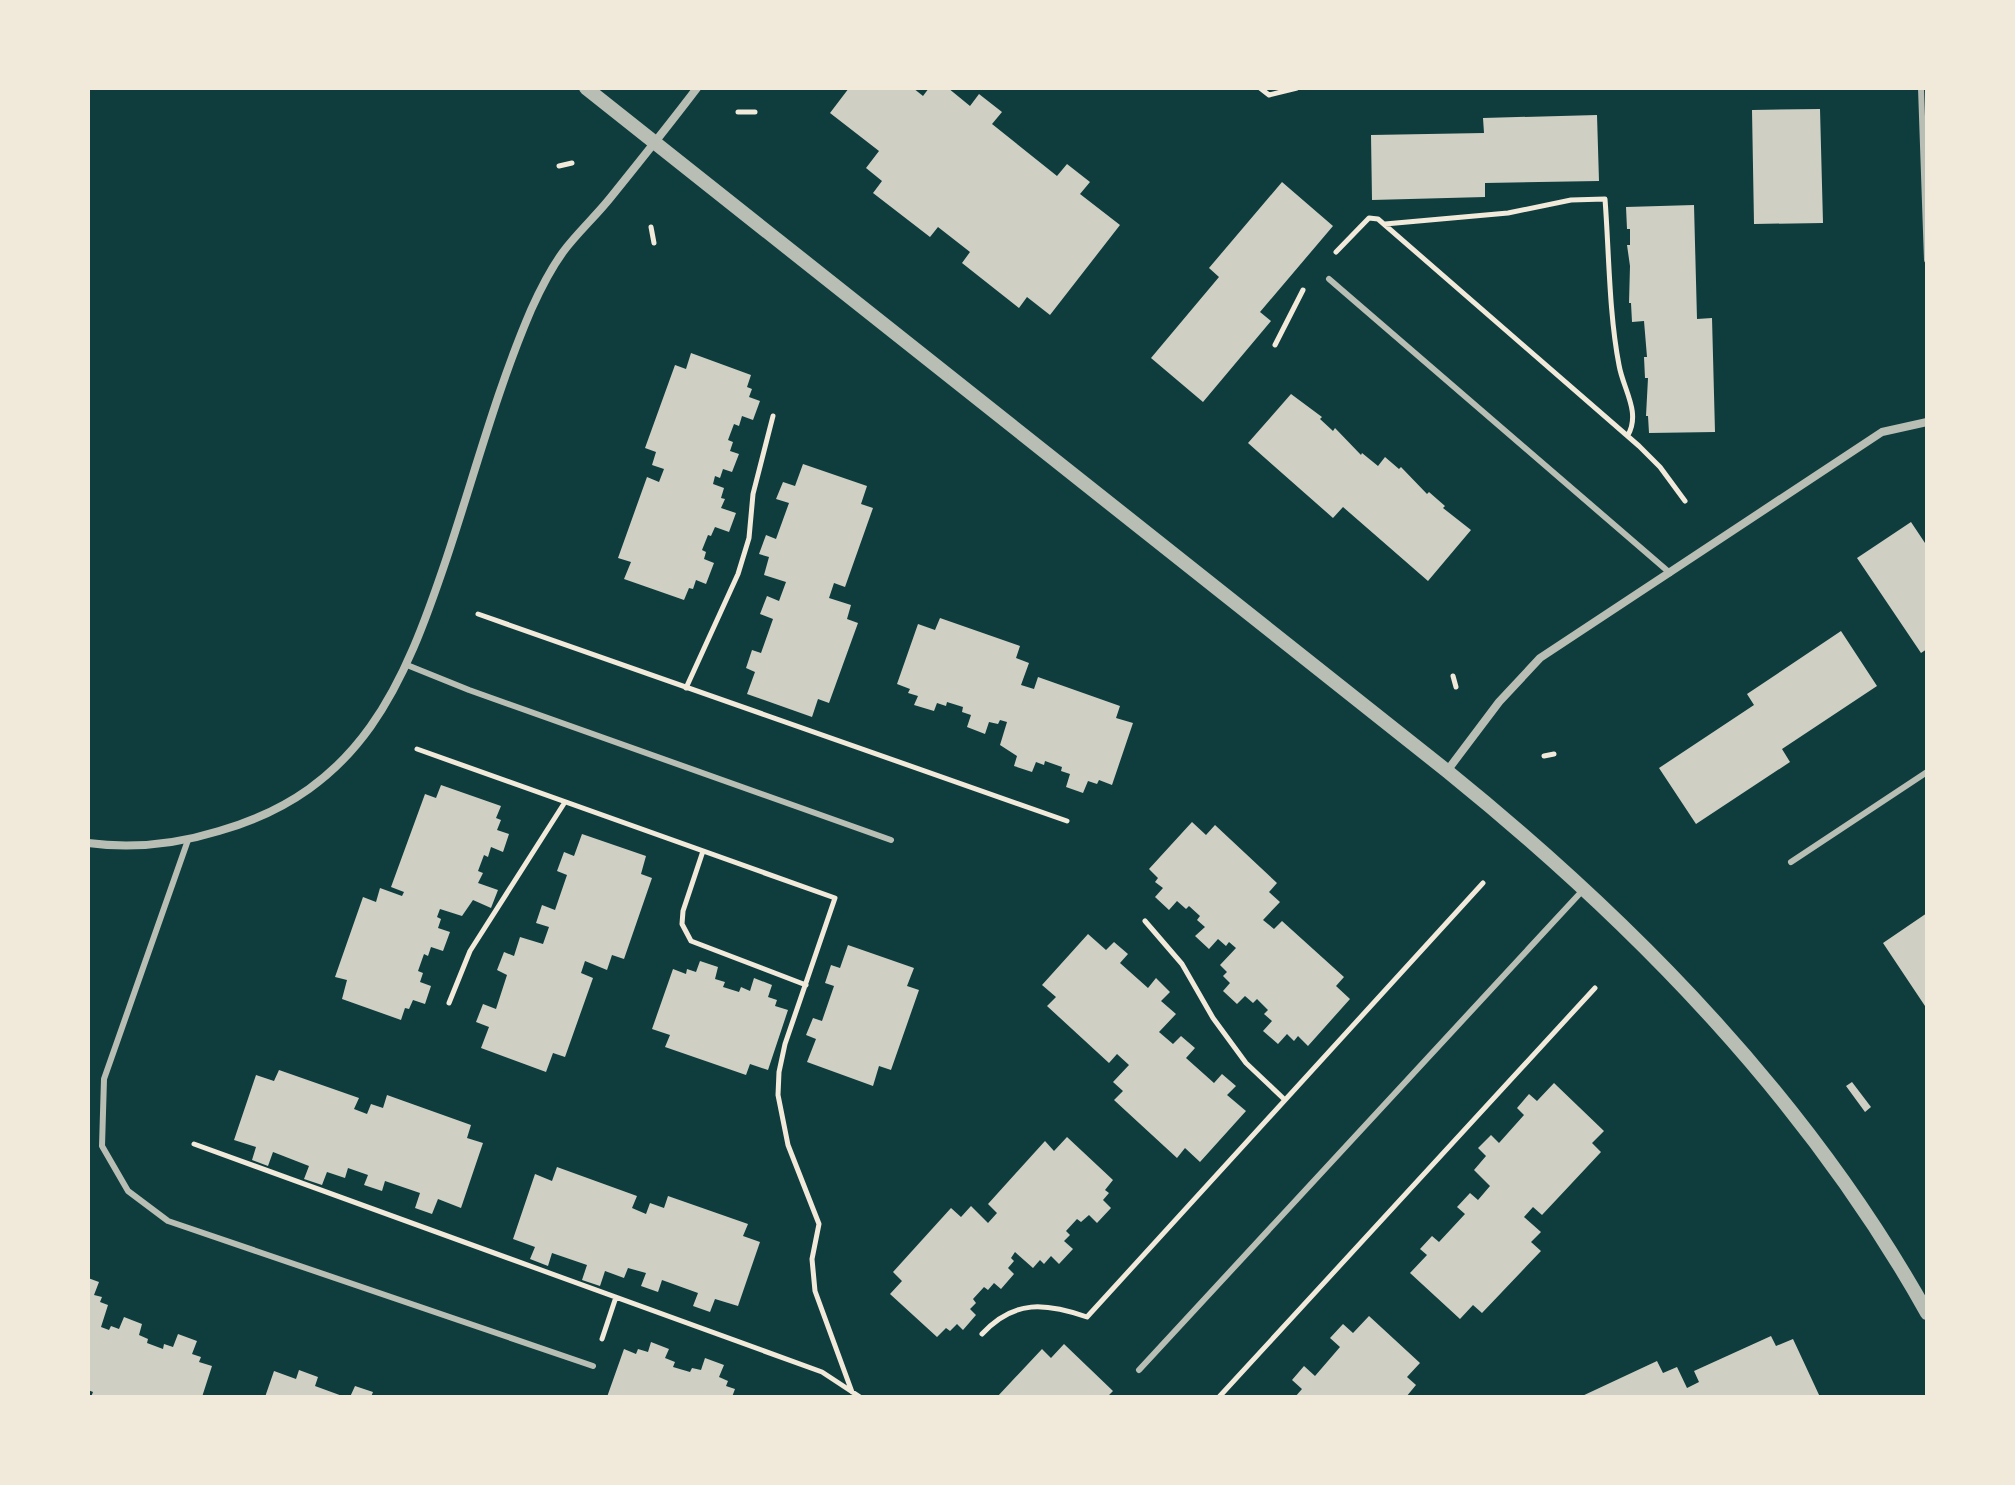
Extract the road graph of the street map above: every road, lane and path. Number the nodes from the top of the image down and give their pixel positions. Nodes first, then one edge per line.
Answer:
1 (586, 88) edge
2 (697, 88) edge
3 (1260, 88) edge
4 (1297, 88) edge
5 (1921, 88) edge
6 (738, 112) dead end
7 (755, 112) dead end
8 (654, 143) junction
9 (572, 163) dead end
10 (559, 166) dead end
11 (1384, 224) junction
12 (651, 227) dead end
13 (654, 243) dead end
14 (1927, 260) edge
15 (1328, 261) dead end
16 (1329, 279) dead end
17 (1309, 284) dead end
18 (1275, 345) dead end
19 (773, 416) dead end
20 (1927, 422) edge
21 (1628, 435) junction
22 (1685, 501) dead end
23 (1670, 573) junction
24 (478, 614) dead end
25 (407, 665) junction
26 (1453, 676) dead end
27 (1456, 687) dead end
28 (686, 688) junction
29 (417, 749) dead end
30 (1554, 754) dead end
31 (1544, 756) dead end
32 (1447, 771) junction
33 (1927, 772) edge
34 (565, 802) junction
35 (1067, 821) dead end
36 (188, 840) junction
37 (891, 840) dead end
38 (88, 843) edge
39 (703, 851) junction
40 (1791, 862) dead end
41 (1483, 883) dead end
42 (1585, 888) junction
43 (1145, 921) dead end
44 (806, 985) junction
45 (1595, 988) dead end
46 (449, 1003) dead end
47 (1285, 1100) junction
48 (194, 1144) dead end
49 (616, 1297) junction
50 (1927, 1313) edge
51 (982, 1334) dead end
52 (593, 1366) joint
53 (1139, 1370) dead end
54 (852, 1392) junction
55 (860, 1397) edge
56 (1219, 1397) edge

1 - 8 street
2 - 8 street
3 - 4 path
5 - 14 lane
6 - 7 path
8 - 25 street
8 - 32 street
9 - 10 path
11 - 15 path
11 - 21 path
11 - 21 path
12 - 13 path
16 - 23 lane
17 - 18 path
19 - 28 path
20 - 23 street
21 - 22 path
23 - 32 street
24 - 28 path
25 - 36 street
25 - 37 lane
26 - 27 path
28 - 35 path
29 - 34 path
30 - 31 path
32 - 42 street
33 - 40 lane
34 - 39 path
34 - 46 path
36 - 38 street
36 - 52 lane
39 - 44 path
39 - 44 path
41 - 47 path
42 - 50 street
42 - 53 lane
43 - 47 path
44 - 54 path
45 - 56 path
47 - 51 path
48 - 49 path
49 - 52 path
49 - 54 path
54 - 55 path

